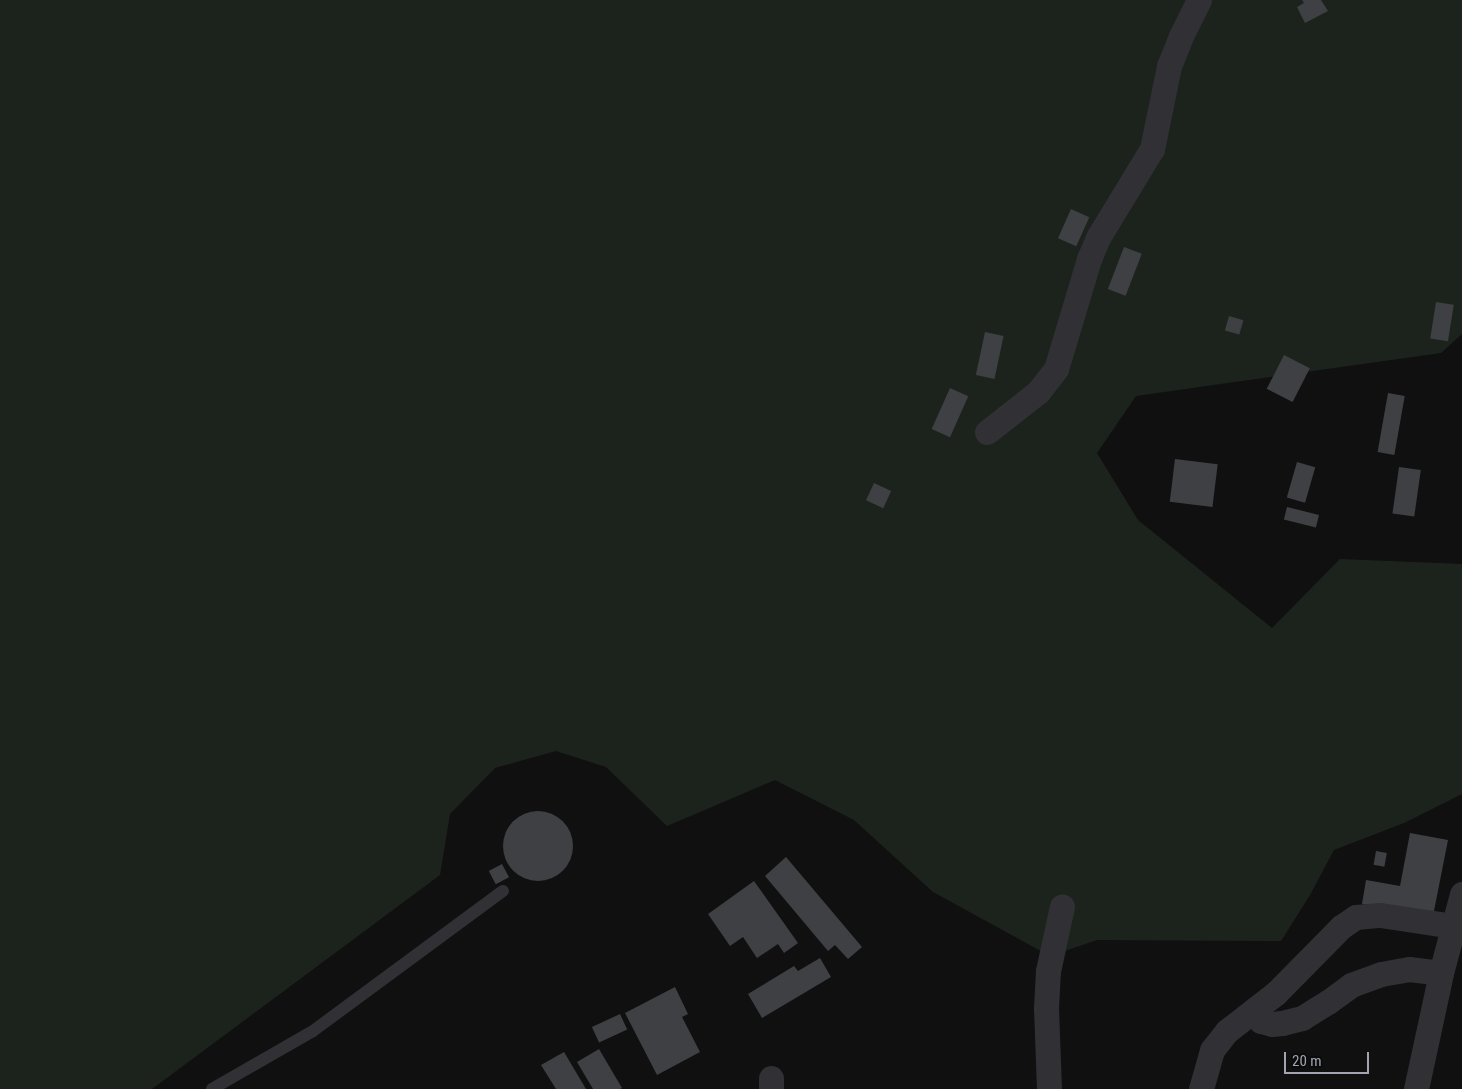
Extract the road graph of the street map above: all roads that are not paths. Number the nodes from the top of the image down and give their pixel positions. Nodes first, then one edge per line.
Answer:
1 (1199, 0) edge
2 (987, 432) dead end
3 (503, 891) dead end
4 (1462, 894) edge
5 (1062, 906) dead end
6 (1454, 926) junction
7 (1441, 972) junction
8 (1254, 1010) junction
9 (212, 1089) edge
10 (1048, 1089) edge
11 (1201, 1089) edge
12 (1416, 1089) edge

1 - 2 street
3 - 9 lane
4 - 6 street
5 - 10 street
6 - 7 street
6 - 8 street
7 - 8 street
7 - 12 street
8 - 11 street

